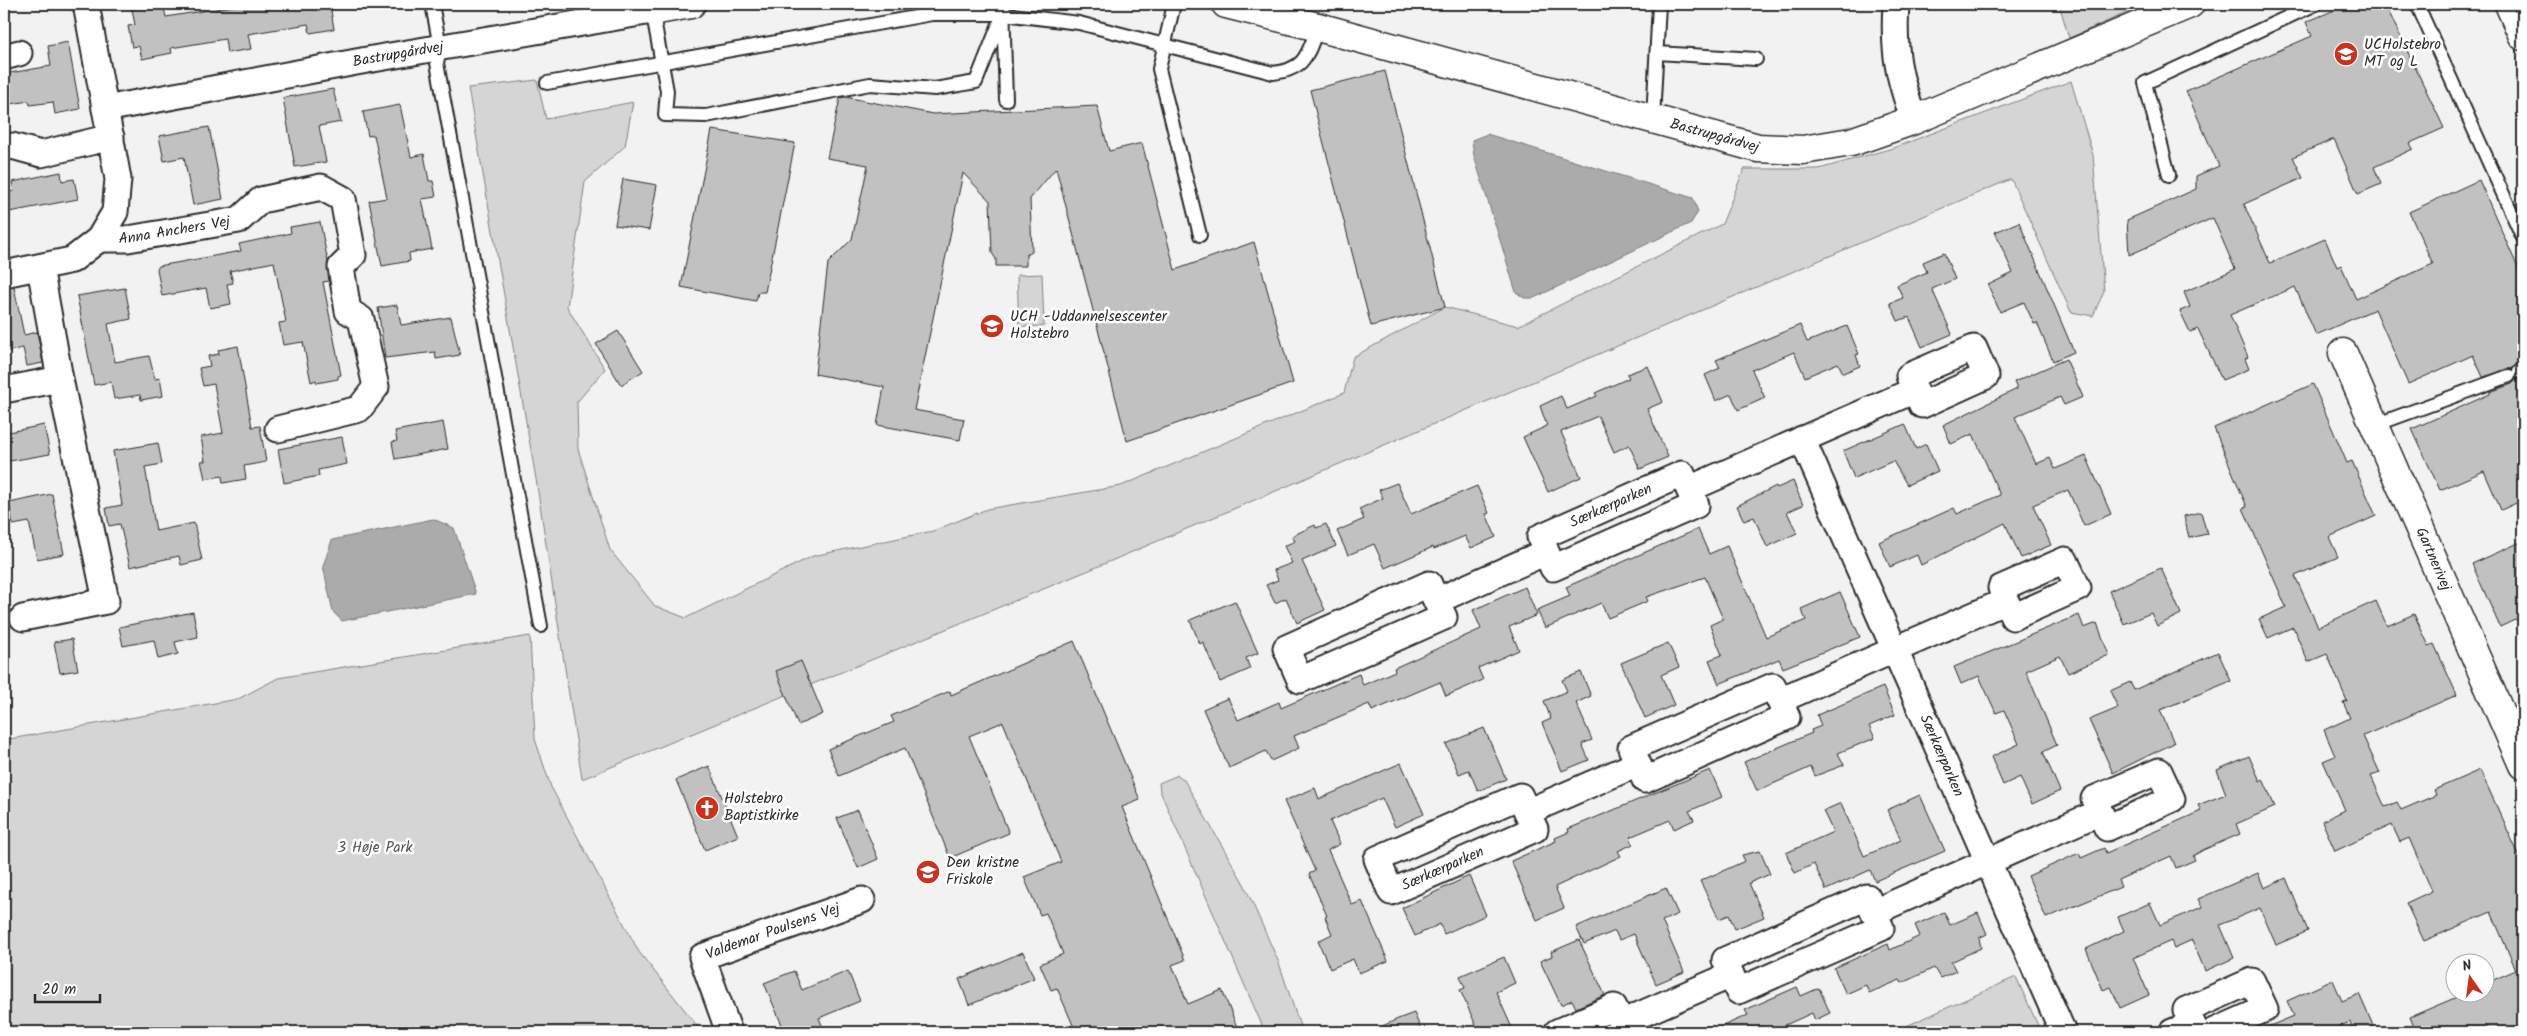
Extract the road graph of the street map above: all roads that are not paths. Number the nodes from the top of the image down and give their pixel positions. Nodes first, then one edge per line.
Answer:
1 (86, 4) edge
2 (432, 4) edge
3 (691, 4) edge
4 (1174, 4) edge
5 (1226, 4) edge
6 (1659, 4) edge
7 (1896, 4) edge
8 (2190, 4) edge
9 (2316, 4) edge
10 (2417, 4) edge
11 (2509, 4) edge
12 (652, 7) edge
13 (1003, 9) edge
14 (1318, 27) junction
15 (2523, 36) edge
16 (1163, 45) junction
17 (440, 48) junction
18 (1657, 53) junction
19 (1756, 60) dead end
20 (661, 63) junction
21 (547, 83) dead end
22 (1006, 100) dead end
23 (105, 109) junction
24 (1653, 119) junction
25 (1914, 120) junction
26 (111, 137) junction
27 (4, 148) edge
28 (2169, 175) dead end
29 (1200, 235) dead end
30 (2523, 238) edge
31 (99, 239) junction
32 (40, 267) junction
33 (4, 274) edge
34 (2343, 353) dead end
35 (2517, 372) edge
36 (60, 379) junction
37 (4, 390) edge
38 (1915, 390) dead end
39 (2374, 425) junction
40 (278, 429) dead end
41 (1802, 439) junction
42 (1689, 489) junction
43 (1546, 552) junction
44 (1436, 601) junction
45 (2006, 601) dead end
46 (23, 618) dead end
47 (541, 626) dead end
48 (1895, 650) junction
49 (1780, 700) junction
50 (1637, 764) junction
51 (2523, 766) edge
52 (1528, 812) junction
53 (2100, 812) dead end
54 (1988, 862) junction
55 (862, 900) dead end
56 (1874, 912) junction
57 (1731, 975) junction
58 (1623, 1028) edge
59 (729, 1032) edge
60 (1557, 1032) edge
61 (2063, 1032) edge

1 - 23 street, Anna Anchers Vej
2 - 17 lane
3 - 12 street, Bastrupgårdvej
4 - 16 lane
5 - 14 street, Bastrupgårdvej
6 - 18 lane
7 - 25 street
8 - 25 street, Bastrupgårdvej
9 - 28 lane
10 - 30 lane
11 - 15 street
12 - 17 street, Bastrupgårdvej
12 - 20 lane
13 - 16 lane
13 - 20 lane
13 - 20 lane
13 - 22 lane
14 - 16 lane
14 - 24 street, Bastrupgårdvej
16 - 29 lane
17 - 23 street, Bastrupgårdvej
17 - 47 lane
18 - 19 lane
18 - 24 lane
20 - 21 lane
23 - 26 street, Anna Anchers Vej
24 - 25 street, Bastrupgårdvej
26 - 27 street
26 - 31 street, Anna Anchers Vej
31 - 32 street, Anna Anchers Vej
31 - 40 street, Anna Anchers Vej
32 - 33 street, Anna Anchers Vej
32 - 36 street
34 - 39 street, Gartnerivej
35 - 39 lane
36 - 37 street
36 - 46 street
38 - 41 street
39 - 51 street, Gartnerivej
41 - 42 street
41 - 48 street, Særkærparken
42 - 43 street, Særkærparken
42 - 43 street
43 - 44 street
44 - 44 street
45 - 48 street
48 - 49 street
48 - 54 street, Særkærparken
49 - 50 street
49 - 50 street
50 - 52 street
52 - 52 street, Særkærparken
53 - 54 street
54 - 56 street
54 - 61 street, Særkærparken
55 - 59 street, Valdemar Poulsens Vej
56 - 57 street
56 - 57 street
57 - 58 street
58 - 60 street

